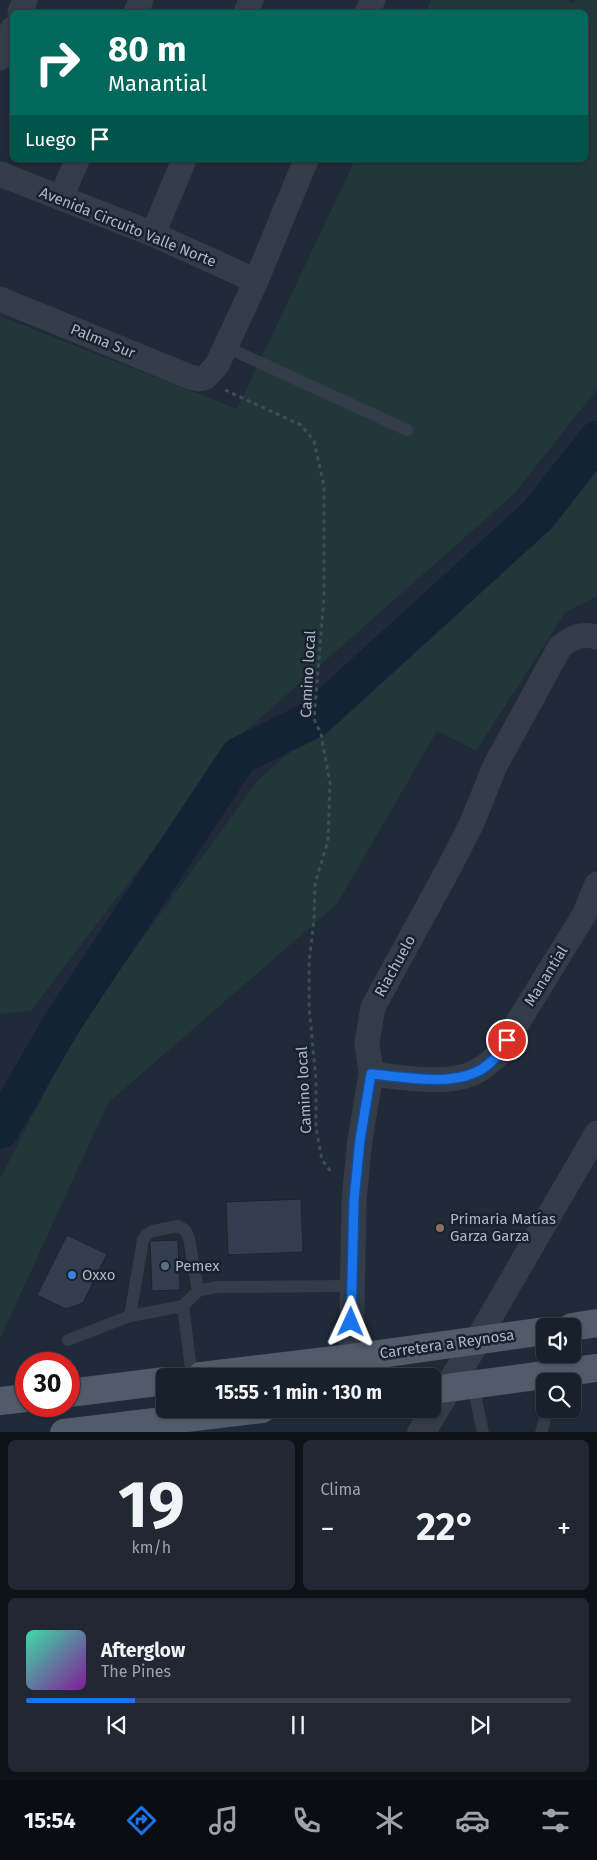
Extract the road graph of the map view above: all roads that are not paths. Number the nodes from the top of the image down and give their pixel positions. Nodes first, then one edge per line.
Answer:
1 (10, 35) edge
2 (0, 58) edge
3 (76, 162) edge
4 (183, 162) edge
5 (305, 162) edge
6 (0, 174) edge
7 (61, 198) junction
8 (153, 234) junction
9 (256, 281) junction
10 (0, 299) edge
11 (226, 347) junction
12 (407, 430) dead end
13 (597, 636) edge
14 (597, 884) edge
15 (371, 1074) junction
16 (597, 1133) edge
17 (352, 1286) junction
18 (198, 1291) junction
19 (183, 1306) junction
20 (130, 1316) junction
21 (597, 1323) edge
22 (581, 1326) edge
23 (536, 1332) edge
24 (68, 1340) dead end
25 (477, 1340) junction
26 (351, 1358) junction
27 (191, 1368) edge
28 (268, 1368) edge
29 (597, 1368) edge
30 (575, 1373) edge
31 (536, 1379) edge
32 (156, 1382) edge
33 (451, 1388) edge
34 (80, 1392) edge
35 (15, 1399) edge
36 (0, 1401) edge
37 (176, 1418) edge
38 (182, 1418) edge
39 (545, 1418) edge
40 (64, 1432) edge
41 (156, 1432) edge
42 (421, 1432) edge
43 (484, 1432) edge
44 (540, 1432) edge

1 - 2 street
3 - 7 street
4 - 8 street
5 - 9 street
6 - 7 street, Avenida Circuito Valle Norte
7 - 8 street, Avenida Circuito Valle Norte
8 - 9 street, Avenida Circuito Valle Norte
9 - 11 street
10 - 11 street, Palma Sur
11 - 12 lane
13 - 15 street, Riachuelo
14 - 15 street, Manantial
15 - 17 street, Riachuelo
16 - 25 street
17 - 18 lane
17 - 26 street, Riachuelo
18 - 19 lane
18 - 20 lane
19 - 20 lane
19 - 27 lane
20 - 24 lane
21 - 22 main road
23 - 25 main road, Carretera a Reynosa
25 - 26 main road, Carretera a Reynosa
25 - 33 street
26 - 28 main road, Carretera a Reynosa
29 - 30 main road
31 - 33 main road
32 - 34 main road
33 - 42 street
33 - 43 lane
35 - 36 main road
37 - 40 main road
38 - 41 street
39 - 44 lane

